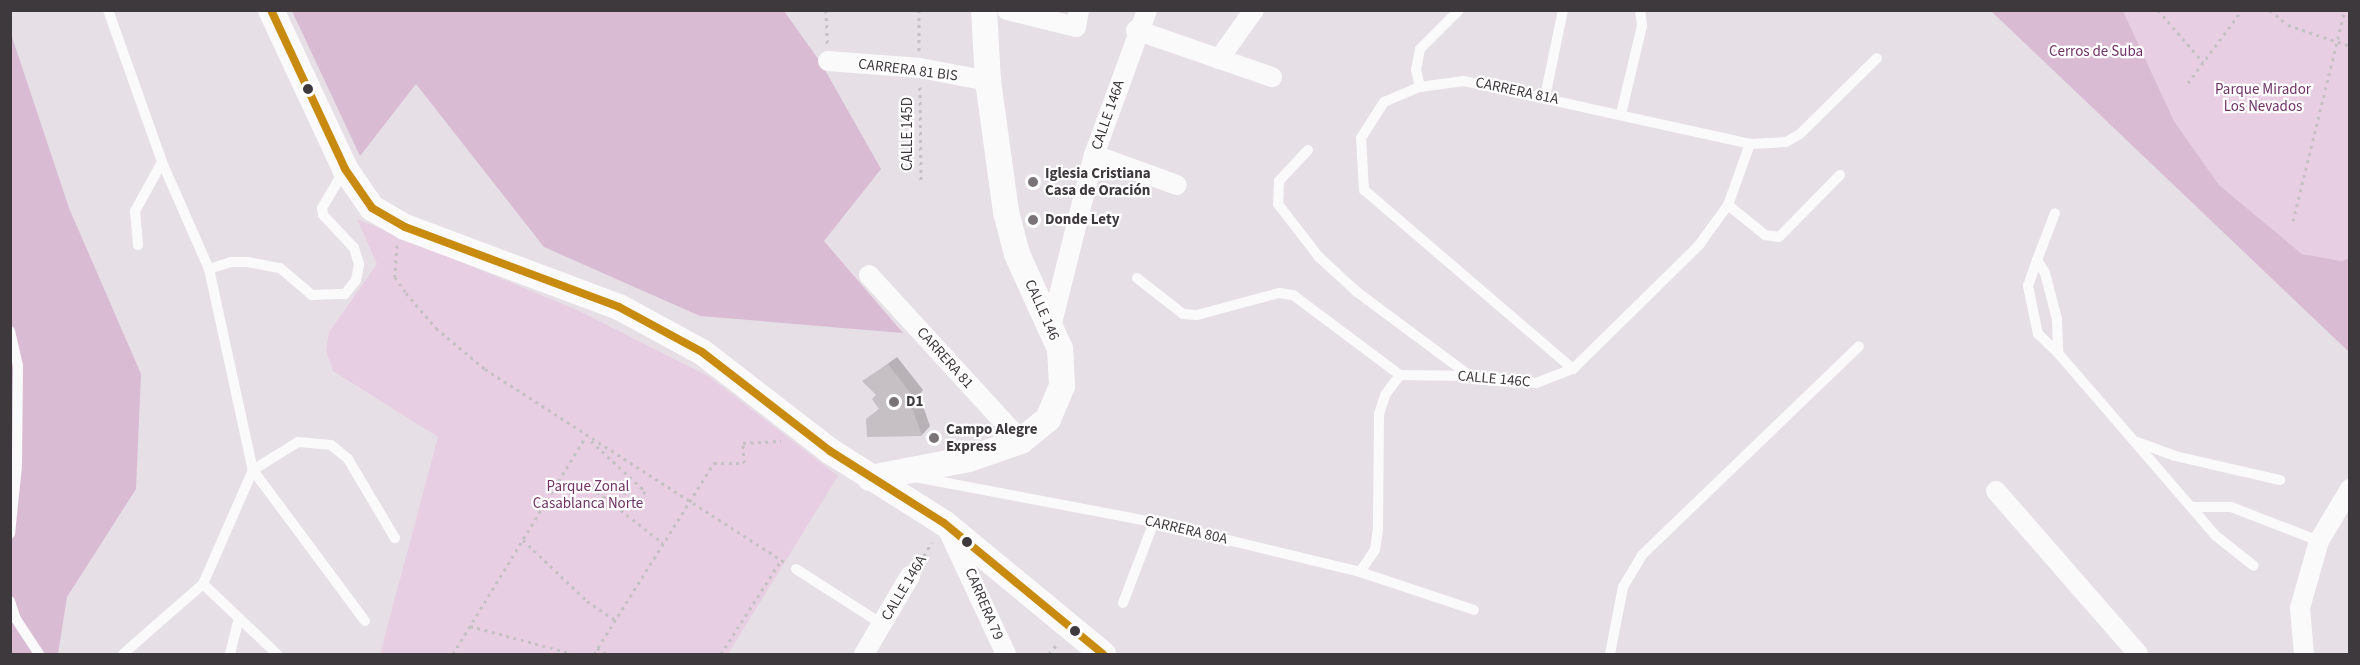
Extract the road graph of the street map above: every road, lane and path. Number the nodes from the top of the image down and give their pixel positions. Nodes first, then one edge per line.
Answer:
1 (108, 10) edge
2 (271, 10) edge
3 (826, 10) edge
4 (919, 10) edge
5 (984, 10) edge
6 (1007, 10) edge
7 (1147, 10) edge
8 (1254, 10) edge
9 (1459, 10) edge
10 (1563, 10) edge
11 (1640, 10) edge
12 (2158, 10) edge
13 (2242, 10) edge
14 (2270, 10) edge
15 (2345, 10) edge
16 (1078, 19) edge
17 (1136, 30) junction
18 (2337, 44) junction
19 (2349, 46) edge
20 (1877, 58) dead end
21 (1219, 59) junction
22 (828, 61) joint
23 (2203, 62) junction
24 (920, 68) junction
25 (1272, 77) dead end
26 (988, 81) junction
27 (2188, 82) dead end
28 (1420, 87) junction
29 (1545, 97) junction
30 (1621, 114) junction
31 (1749, 144) junction
32 (1308, 150) dead end
33 (1094, 155) junction
34 (162, 162) junction
35 (345, 170) junction
36 (1839, 175) dead end
37 (921, 184) dead end
38 (1177, 185) dead end
39 (1728, 205) junction
40 (2055, 213) dead end
41 (2294, 221) dead end
42 (405, 227) junction
43 (138, 245) dead end
44 (2037, 260) junction
45 (209, 269) junction
46 (869, 275) dead end
47 (1137, 278) dead end
48 (1051, 327) junction
49 (10, 331) edge
50 (1859, 346) dead end
51 (2058, 353) junction
52 (1573, 369) junction
53 (1400, 375) junction
54 (1470, 376) junction
55 (586, 436) junction
56 (815, 439) junction
57 (1021, 441) junction
58 (2134, 441) junction
59 (14, 465) edge
60 (253, 470) junction
61 (881, 475) junction
62 (2280, 480) dead end
63 (2349, 489) edge
64 (1996, 491) dead end
65 (689, 501) junction
66 (2192, 507) junction
67 (1154, 522) junction
68 (944, 523) junction
69 (10, 534) edge
70 (395, 538) dead end
71 (523, 540) junction
72 (2319, 541) junction
73 (663, 543) junction
74 (781, 559) junction
75 (2254, 566) dead end
76 (796, 569) joint
77 (1360, 572) junction
78 (910, 576) joint
79 (203, 584) junction
80 (10, 601) edge
81 (1123, 603) dead end
82 (1474, 610) dead end
83 (239, 619) junction
84 (615, 620) junction
85 (364, 621) dead end
86 (882, 624) junction
87 (470, 626) junction
88 (597, 648) junction
89 (39, 654) edge
90 (123, 654) edge
91 (230, 654) edge
92 (277, 654) edge
93 (453, 654) edge
94 (574, 654) edge
95 (594, 654) edge
96 (607, 654) edge
97 (721, 654) edge
98 (864, 654) edge
99 (1006, 654) edge
100 (1102, 654) edge
101 (1610, 654) edge
102 (2138, 654) edge
103 (2304, 654) edge

1 - 34 lane
2 - 35 street
3 - 22 path
4 - 24 path, CALLE 145D
5 - 26 street, CALLE 146
6 - 16 street
7 - 17 street, CALLE 146A
8 - 21 street
9 - 28 lane
10 - 29 lane
11 - 30 lane
12 - 23 path
13 - 23 path
14 - 18 path
15 - 18 path
17 - 21 street
17 - 33 street, CALLE 146A
18 - 19 path
18 - 41 path
20 - 31 lane, CARRERA 81A
21 - 25 street
22 - 24 street, CARRERA 81 BIS
23 - 27 path
24 - 26 street, CARRERA 81 BIS
24 - 37 path, CALLE 145D
26 - 48 street, CALLE 146
28 - 29 lane, CARRERA 81A
28 - 52 lane, CARRERA 81A
29 - 30 lane, CARRERA 81A
30 - 31 lane, CARRERA 81A
31 - 39 lane, CALLE 146C
32 - 54 lane
33 - 38 street
33 - 48 street, CALLE 146A
34 - 43 lane
34 - 45 lane
35 - 42 street
35 - 45 lane
36 - 39 lane
39 - 52 lane, CALLE 146C
40 - 44 lane
42 - 55 path
42 - 56 street
44 - 51 lane
44 - 51 lane
45 - 60 lane
46 - 57 street, CARRERA 81
47 - 53 lane
48 - 57 street, CALLE 146
49 - 59 lane
50 - 101 lane
51 - 58 lane
52 - 54 lane, CALLE 146C
53 - 54 lane, CALLE 146C
53 - 77 lane
55 - 65 path
55 - 71 path
55 - 73 path
56 - 61 street
56 - 65 path
57 - 61 street, CALLE 146
58 - 62 lane
58 - 66 lane
59 - 69 lane
60 - 70 lane
60 - 79 lane
60 - 85 lane
61 - 67 lane, CARRERA 80A
61 - 68 street
63 - 72 street
64 - 102 street
65 - 73 path
65 - 74 path
66 - 72 lane
66 - 75 lane
67 - 77 lane, CARRERA 80A
67 - 81 lane
68 - 78 path, CALLE 146A
68 - 99 street, CARRERA 79
68 - 100 street
71 - 84 path
71 - 87 path
72 - 103 street
73 - 84 path
74 - 76 path
74 - 97 path
76 - 86 lane
77 - 82 lane, CARRERA 80A
78 - 86 street, CALLE 146A
79 - 83 lane
79 - 90 lane
80 - 89 lane
83 - 91 lane
83 - 92 lane
84 - 88 path
86 - 98 street, CALLE 146A
87 - 93 path
87 - 94 path
88 - 95 path
88 - 96 path

